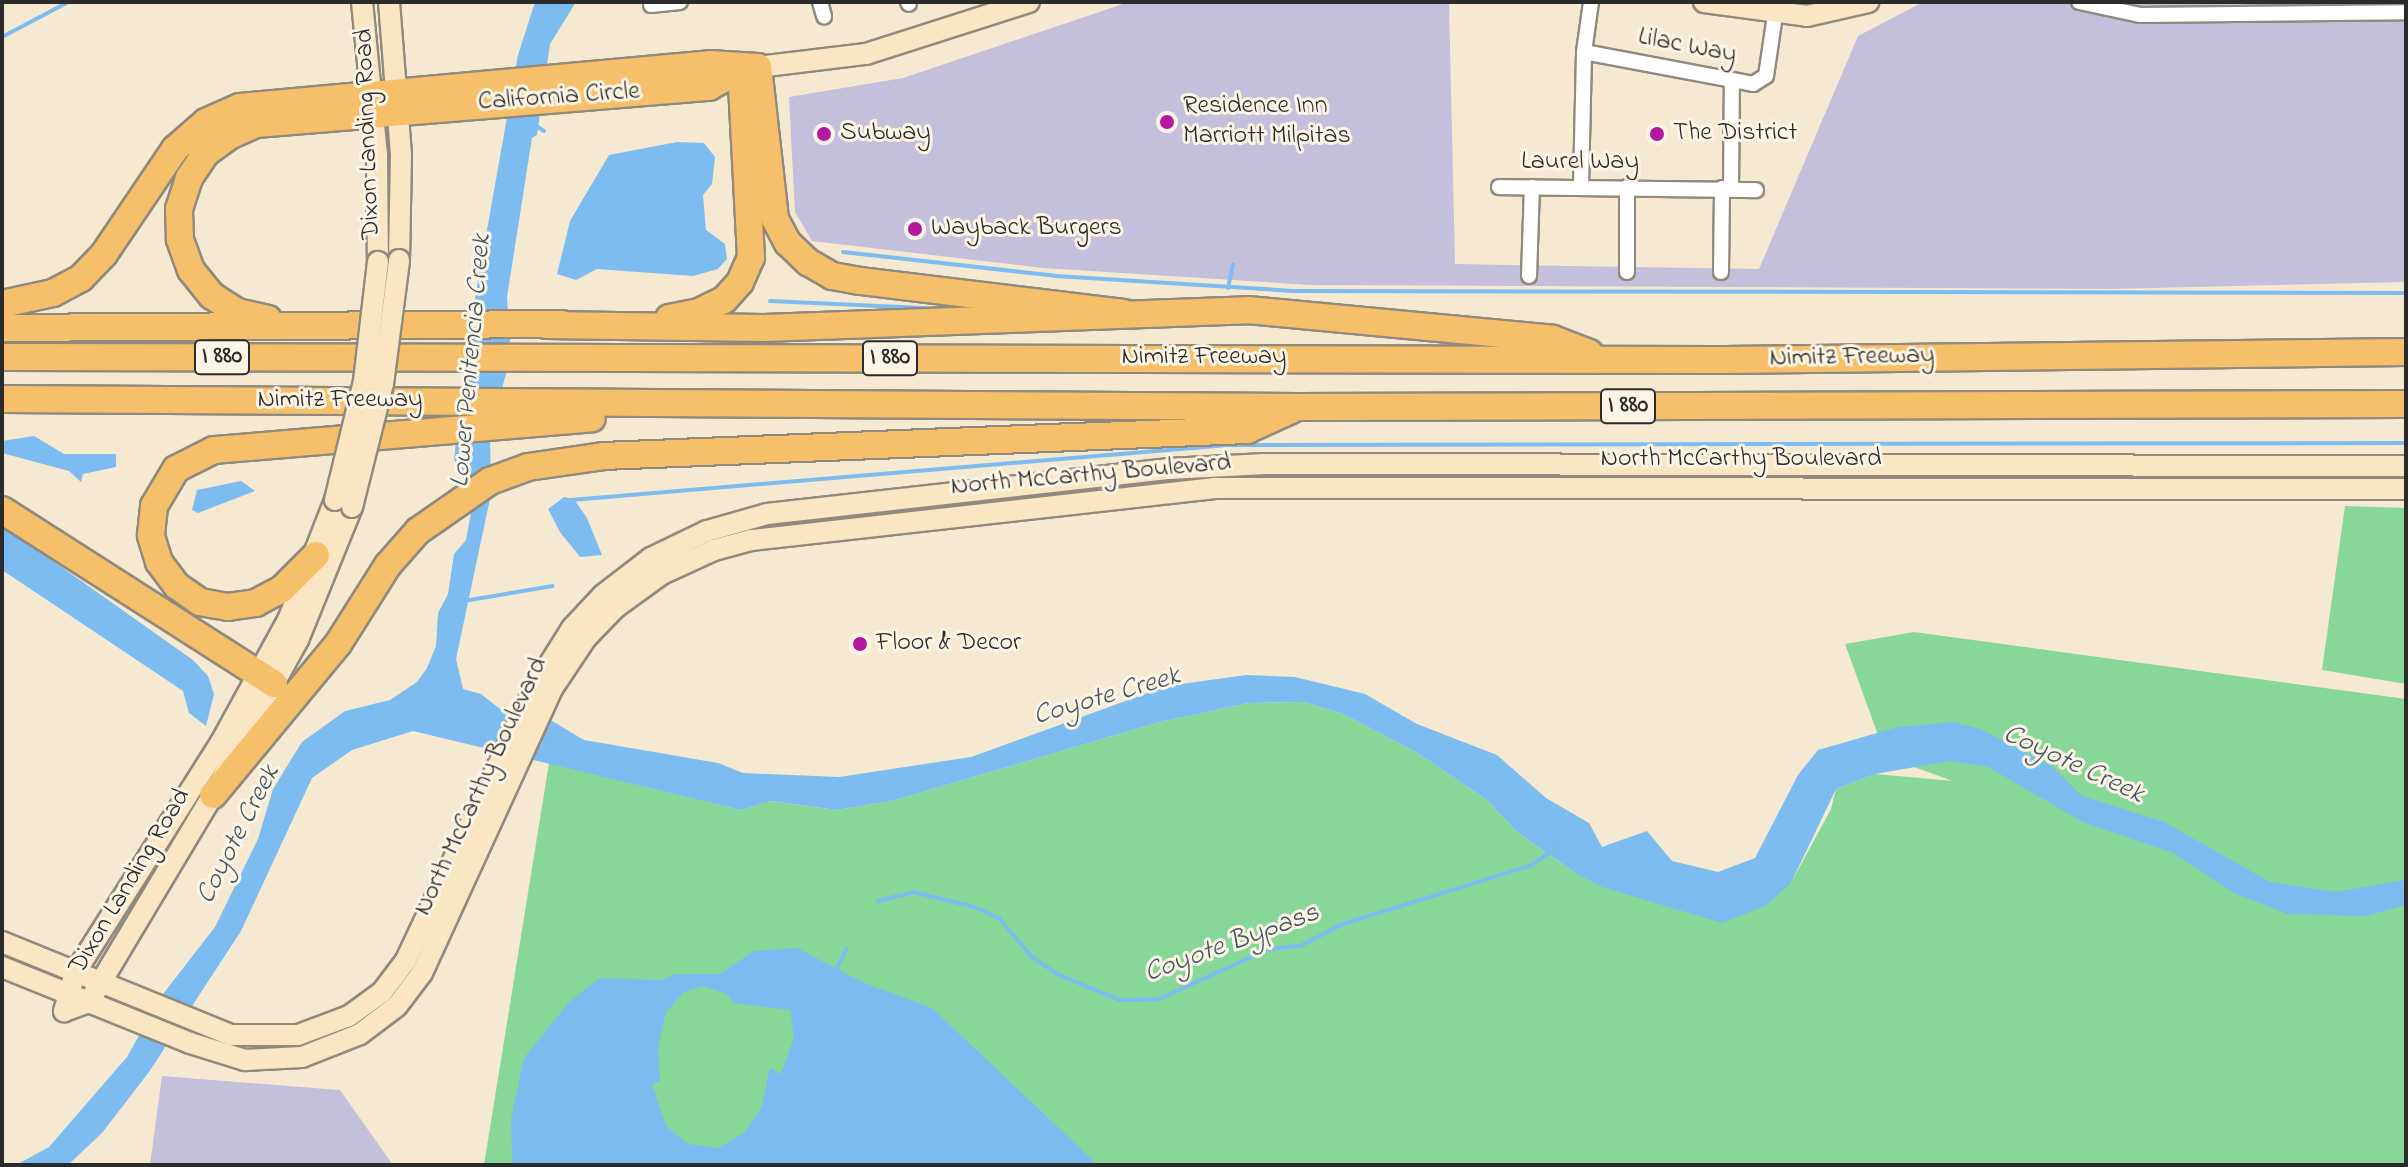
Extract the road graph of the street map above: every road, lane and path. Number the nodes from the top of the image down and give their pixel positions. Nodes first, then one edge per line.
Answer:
1 (362, 2) edge
2 (389, 2) edge
3 (680, 2) edge
4 (1029, 2) edge
5 (1591, 2) edge
6 (1868, 2) edge
7 (2079, 2) edge
8 (1717, 3) edge
9 (651, 5) dead end
10 (2272, 7) edge
11 (2406, 12) edge
12 (1775, 15) junction
13 (1584, 52) junction
14 (750, 68) junction
15 (1732, 80) junction
16 (385, 102) junction
17 (1581, 186) junction
18 (1499, 187) dead end
19 (1532, 187) junction
20 (1627, 187) junction
21 (1726, 188) junction
22 (1756, 190) dead end
23 (1627, 272) dead end
24 (1721, 272) dead end
25 (1529, 276) dead end
26 (2, 304) edge
27 (1123, 313) junction
28 (546, 325) junction
29 (351, 326) junction
30 (2, 328) edge
31 (2406, 352) edge
32 (2, 357) edge
33 (1602, 358) junction
34 (2, 399) edge
35 (2406, 404) edge
36 (1297, 407) junction
37 (534, 411) junction
38 (1490, 464) junction
39 (1817, 464) junction
40 (2406, 466) edge
41 (1024, 485) junction
42 (1490, 486) junction
43 (1816, 487) junction
44 (2406, 489) edge
45 (343, 504) junction
46 (1027, 507) junction
47 (2, 510) edge
48 (316, 555) junction
49 (266, 679) junction
50 (544, 688) junction
51 (213, 795) junction
52 (2, 942) edge
53 (2, 967) edge
54 (71, 983) junction
55 (100, 984) junction
56 (89, 1002) junction
57 (194, 1034) junction

1 - 16 main road, Dixon Landing Road
2 - 16 main road, Dixon Landing Road
3 - 9 street
4 - 14 main road, California Circle
5 - 13 street
6 - 12 main road
7 - 10 street
8 - 12 main road
10 - 11 street
12 - 15 street, Lilac Way
13 - 15 street, Lilac Way
13 - 17 street
14 - 16 highway, California Circle
14 - 27 highway
14 - 28 highway
15 - 21 street
16 - 26 highway
16 - 29 highway
16 - 45 main road, Dixon Landing Road, bridge
16 - 45 main road, Dixon Landing Road, bridge
17 - 19 street, Laurel Way
17 - 20 street, Laurel Way
18 - 19 street, Laurel Way
19 - 25 street
20 - 21 street, Laurel Way
20 - 23 street
21 - 22 street, Laurel Way
21 - 24 street
27 - 28 highway
27 - 33 highway
28 - 29 highway
29 - 30 highway
31 - 33 highway, Nimitz Freeway / I 880
32 - 33 highway, Nimitz Freeway / I 880
34 - 37 highway, Nimitz Freeway / I 880
35 - 36 highway, Nimitz Freeway / I 880
36 - 37 highway, Nimitz Freeway / I 880
36 - 51 highway
37 - 48 highway
38 - 39 main road, North McCarthy Boulevard
38 - 41 main road, North McCarthy Boulevard
38 - 42 main road
39 - 40 main road, North McCarthy Boulevard
39 - 43 main road
41 - 46 main road
41 - 50 main road, North McCarthy Boulevard
42 - 43 main road, North McCarthy Boulevard
42 - 46 main road, North McCarthy Boulevard
43 - 44 main road, North McCarthy Boulevard
45 - 48 main road, Dixon Landing Road
45 - 49 main road, Dixon Landing Road
46 - 50 main road, North McCarthy Boulevard
47 - 49 highway
48 - 49 main road, Dixon Landing Road
49 - 51 main road, Dixon Landing Road
49 - 54 main road, Dixon Landing Road
50 - 57 main road, North McCarthy Boulevard
51 - 55 main road, Dixon Landing Road
52 - 54 main road
53 - 54 main road
54 - 55 main road, North McCarthy Boulevard
54 - 56 main road, Dixon Landing Road
55 - 56 main road, Dixon Landing Road
55 - 57 main road, North McCarthy Boulevard
56 - 57 main road, North McCarthy Boulevard

